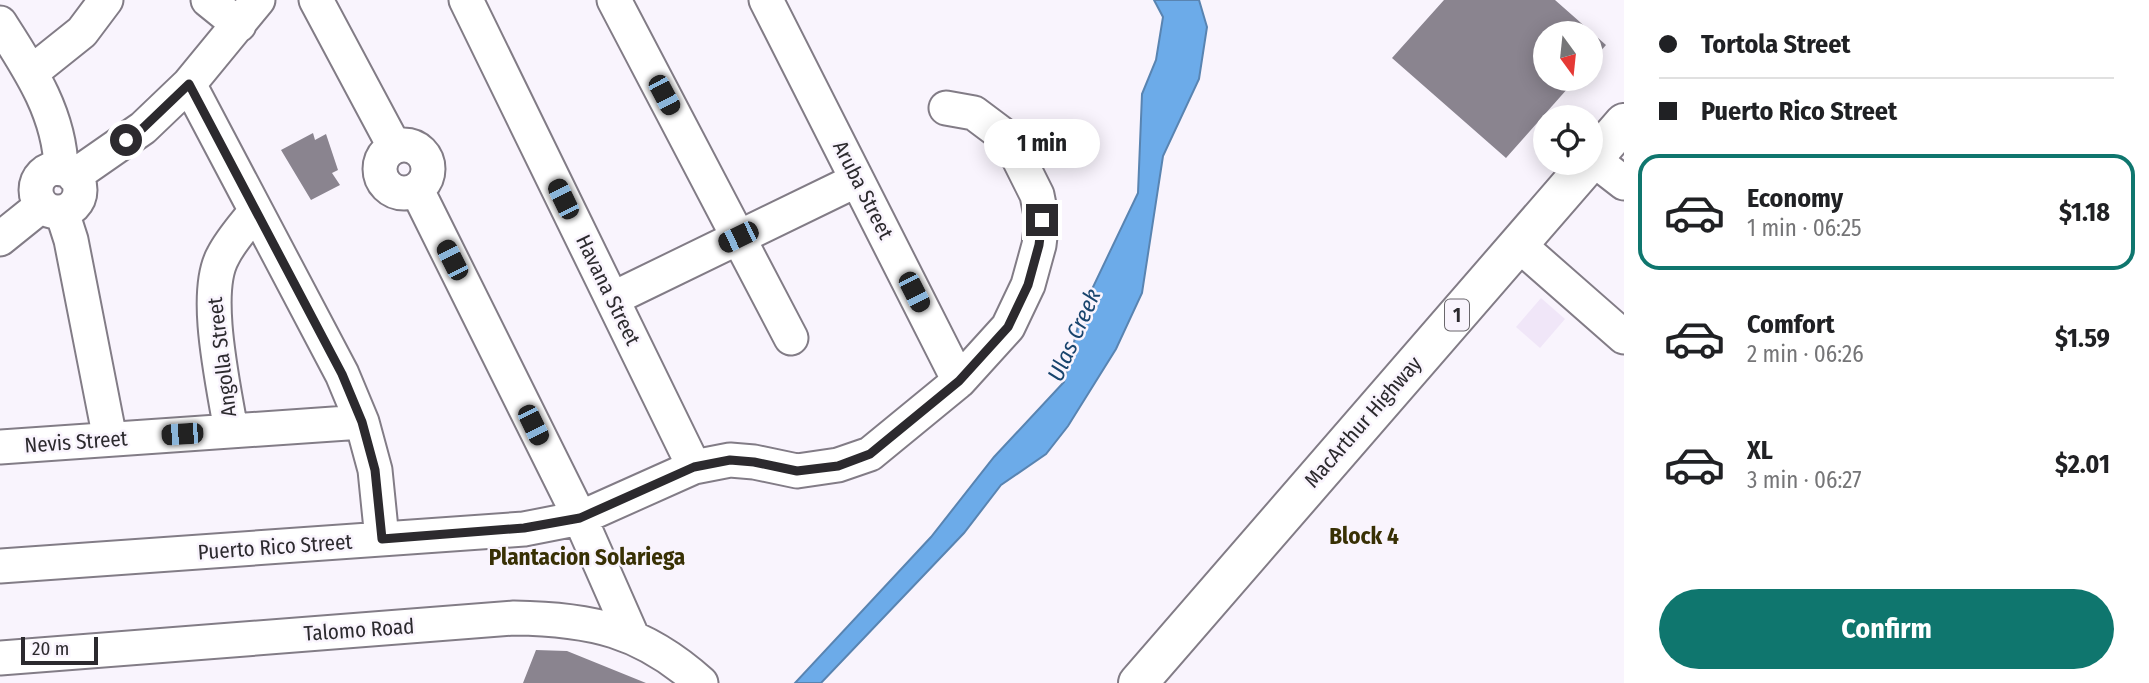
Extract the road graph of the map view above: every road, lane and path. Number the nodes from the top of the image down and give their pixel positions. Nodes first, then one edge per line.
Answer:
1 (106, 0) edge
2 (208, 0) edge
3 (316, 0) edge
4 (466, 0) edge
5 (614, 0) edge
6 (766, 0) edge
7 (249, 13) edge
8 (0, 23) edge
9 (32, 72) junction
10 (189, 84) junction
11 (946, 108) dead end
12 (1624, 123) edge
13 (1603, 147) edge
14 (1603, 169) edge
15 (68, 172) junction
16 (1579, 175) edge
17 (857, 180) junction
18 (1624, 183) edge
19 (52, 209) junction
20 (255, 212) junction
21 (738, 237) junction
22 (0, 239) edge
23 (1518, 244) junction
24 (612, 299) junction
25 (1624, 337) edge
26 (791, 338) dead end
27 (959, 381) junction
28 (362, 422) junction
29 (230, 431) junction
30 (110, 439) junction
31 (0, 447) edge
32 (694, 467) junction
33 (580, 518) junction
34 (382, 539) junction
35 (1, 561) edge
36 (632, 636) junction
37 (0, 658) edge
38 (701, 683) edge
39 (1138, 683) edge

1 - 9 street
2 - 7 street
3 - 33 street
4 - 24 street, Havana Street
5 - 21 street
6 - 17 street, Aruba Street
7 - 10 street
8 - 9 street
9 - 15 street
10 - 15 street
10 - 20 street
11 - 27 street, Puerto Rico Street
12 - 13 highway, MacArthur Highway / 1
14 - 18 street
15 - 19 street
16 - 23 highway, MacArthur Highway / 1
17 - 21 street
17 - 27 street, Aruba Street
19 - 22 street
19 - 30 street
20 - 28 street
20 - 29 street, Angolla Street
21 - 24 street
21 - 26 street
23 - 25 street
23 - 39 highway, MacArthur Highway / 1
24 - 32 street, Havana Street
27 - 32 street, Puerto Rico Street
28 - 29 street, Nevis Street
28 - 34 street
29 - 30 street, Nevis Street
30 - 31 street, Nevis Street
32 - 33 street, Puerto Rico Street
33 - 34 street, Puerto Rico Street
33 - 36 street
34 - 35 street, Puerto Rico Street
36 - 37 street, Talomo Road
36 - 38 street, Talomo Road

